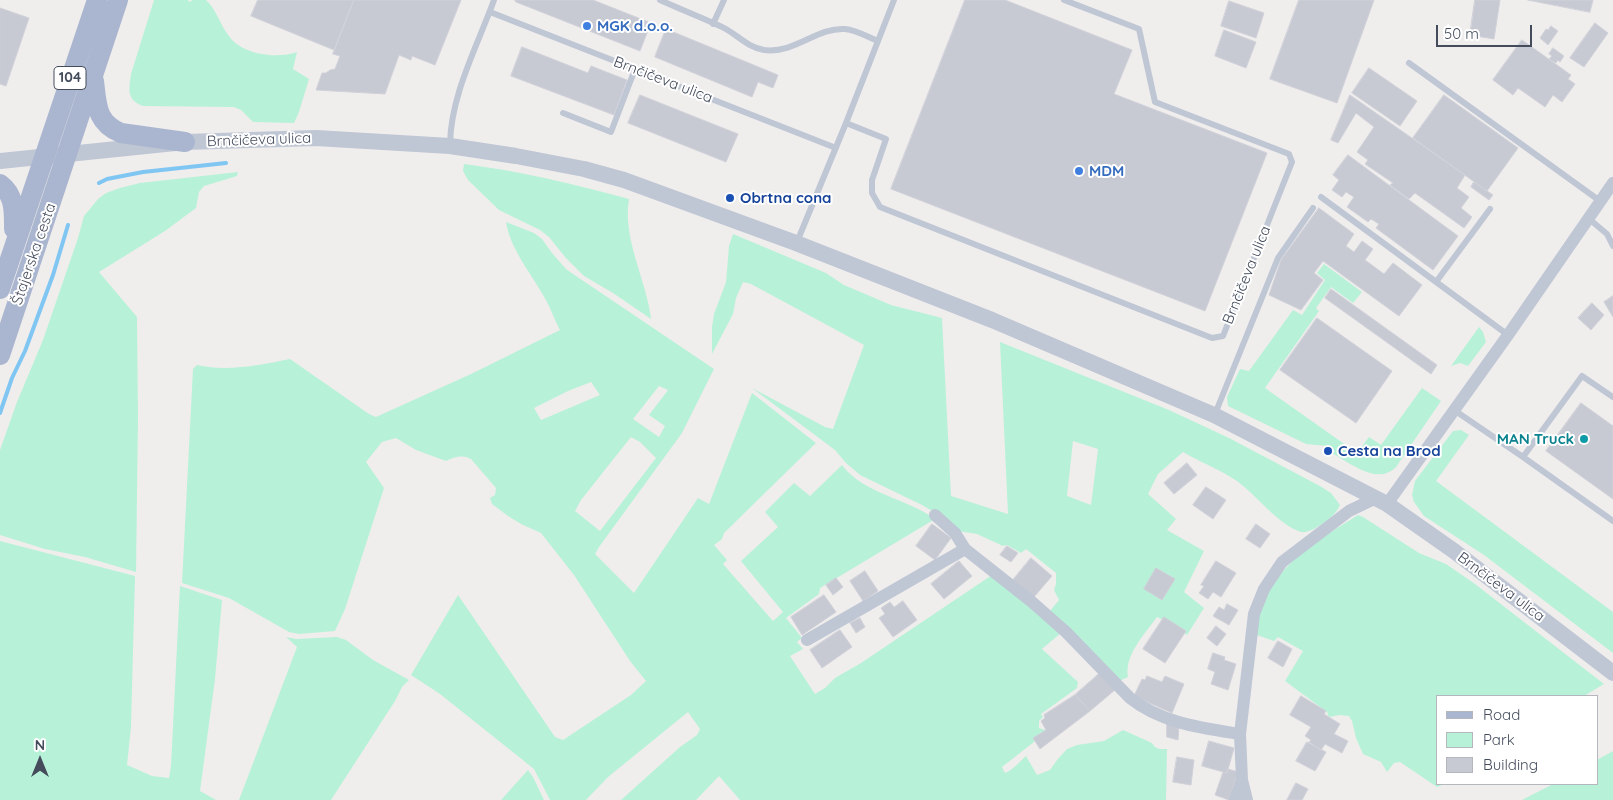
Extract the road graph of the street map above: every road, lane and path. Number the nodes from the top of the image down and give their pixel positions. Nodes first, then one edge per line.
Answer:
1 (97, 0) edge
2 (118, 0) edge
3 (494, 0) edge
4 (660, 0) edge
5 (724, 0) edge
6 (894, 0) edge
7 (1064, 0) edge
8 (490, 12) junction
9 (713, 24) junction
10 (878, 41) junction
11 (1408, 63) dead end
12 (636, 70) junction
13 (93, 77) junction
14 (563, 113) dead end
15 (846, 123) junction
16 (185, 142) junction
17 (450, 146) junction
18 (836, 148) junction
19 (68, 154) junction
20 (44, 156) junction
21 (0, 161) edge
22 (1613, 183) edge
23 (0, 184) edge
24 (1321, 197) dead end
25 (1600, 201) junction
26 (1313, 208) dead end
27 (1490, 209) dead end
28 (1588, 218) junction
29 (15, 243) junction
30 (796, 243) junction
31 (1613, 246) edge
32 (1436, 282) junction
33 (0, 289) edge
34 (1508, 335) junction
35 (0, 355) edge
36 (1613, 398) edge
37 (1454, 410) junction
38 (1214, 415) junction
39 (1523, 457) junction
40 (1381, 501) junction
41 (935, 515) dead end
42 (1613, 521) edge
43 (965, 549) junction
44 (807, 640) dead end
45 (1613, 673) edge
46 (1240, 734) junction
47 (1242, 780) junction
48 (1235, 800) edge
49 (1246, 800) edge

1 - 20 main road, Štajerska cesta / 104
2 - 13 main road, Štajerska cesta / 104
3 - 8 lane
4 - 9 lane
5 - 9 lane
6 - 10 lane
7 - 15 lane, Brnčičeva ulica
8 - 12 lane, Brnčičeva ulica
8 - 17 lane
9 - 10 lane
10 - 15 lane
11 - 25 lane
12 - 14 lane
12 - 18 lane, Brnčičeva ulica
13 - 16 main road
13 - 19 main road, Štajerska cesta / 104
15 - 18 lane
16 - 17 street, Brnčičeva ulica
16 - 19 street, Brnčičeva ulica
17 - 30 street, Brnčičeva ulica
18 - 30 lane
19 - 20 street
19 - 35 main road, Štajerska cesta / 104
20 - 21 street
20 - 29 main road, Štajerska cesta / 104
22 - 25 street
23 - 29 main road
24 - 32 lane
25 - 28 street
26 - 38 lane
27 - 32 lane
28 - 31 lane
28 - 34 street
29 - 33 main road, Štajerska cesta / 104
30 - 38 street, Brnčičeva ulica
32 - 34 lane
34 - 37 street
36 - 39 lane
37 - 39 lane
37 - 40 street
38 - 40 street, Brnčičeva ulica
39 - 42 lane
40 - 45 street, Brnčičeva ulica
40 - 46 street
41 - 43 street
43 - 44 street
43 - 46 street
46 - 47 street
47 - 48 street
47 - 49 street

